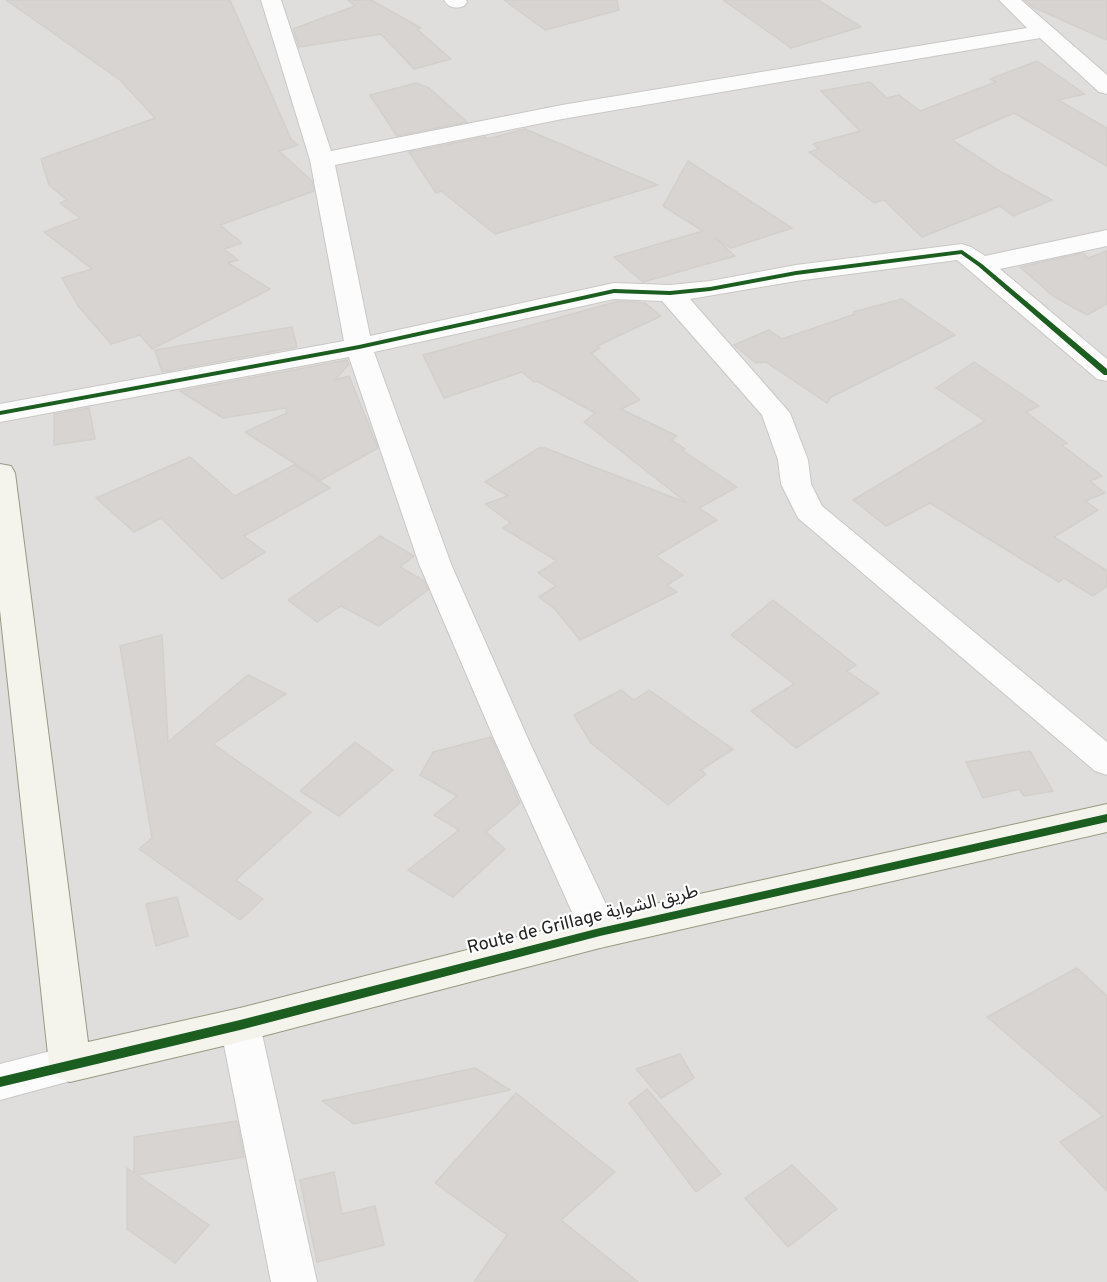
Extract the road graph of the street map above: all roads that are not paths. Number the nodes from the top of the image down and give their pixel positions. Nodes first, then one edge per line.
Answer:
1 (271, 0) edge
2 (1009, 0) edge
3 (1045, 31) junction
4 (1107, 87) edge
5 (322, 160) junction
6 (1107, 238) edge
7 (980, 265) junction
8 (669, 293) junction
9 (359, 346) junction
10 (1107, 372) edge
11 (0, 413) edge
12 (0, 473) edge
13 (1107, 762) edge
14 (1107, 818) edge
15 (600, 932) junction
16 (240, 1025) junction
17 (70, 1065) junction
18 (0, 1082) edge
19 (294, 1282) edge

1 - 5 street
2 - 3 street
3 - 4 street
3 - 5 street
5 - 9 street
6 - 7 street
7 - 8 street
7 - 10 street
8 - 9 street
8 - 13 street
9 - 11 street
9 - 15 street
12 - 17 street
14 - 15 street, Route de Grillage طريق الشواية
15 - 16 street, Route de Grillage طريق الشواية
16 - 17 street, Route de Grillage طريق الشواية
16 - 19 street
17 - 18 street

